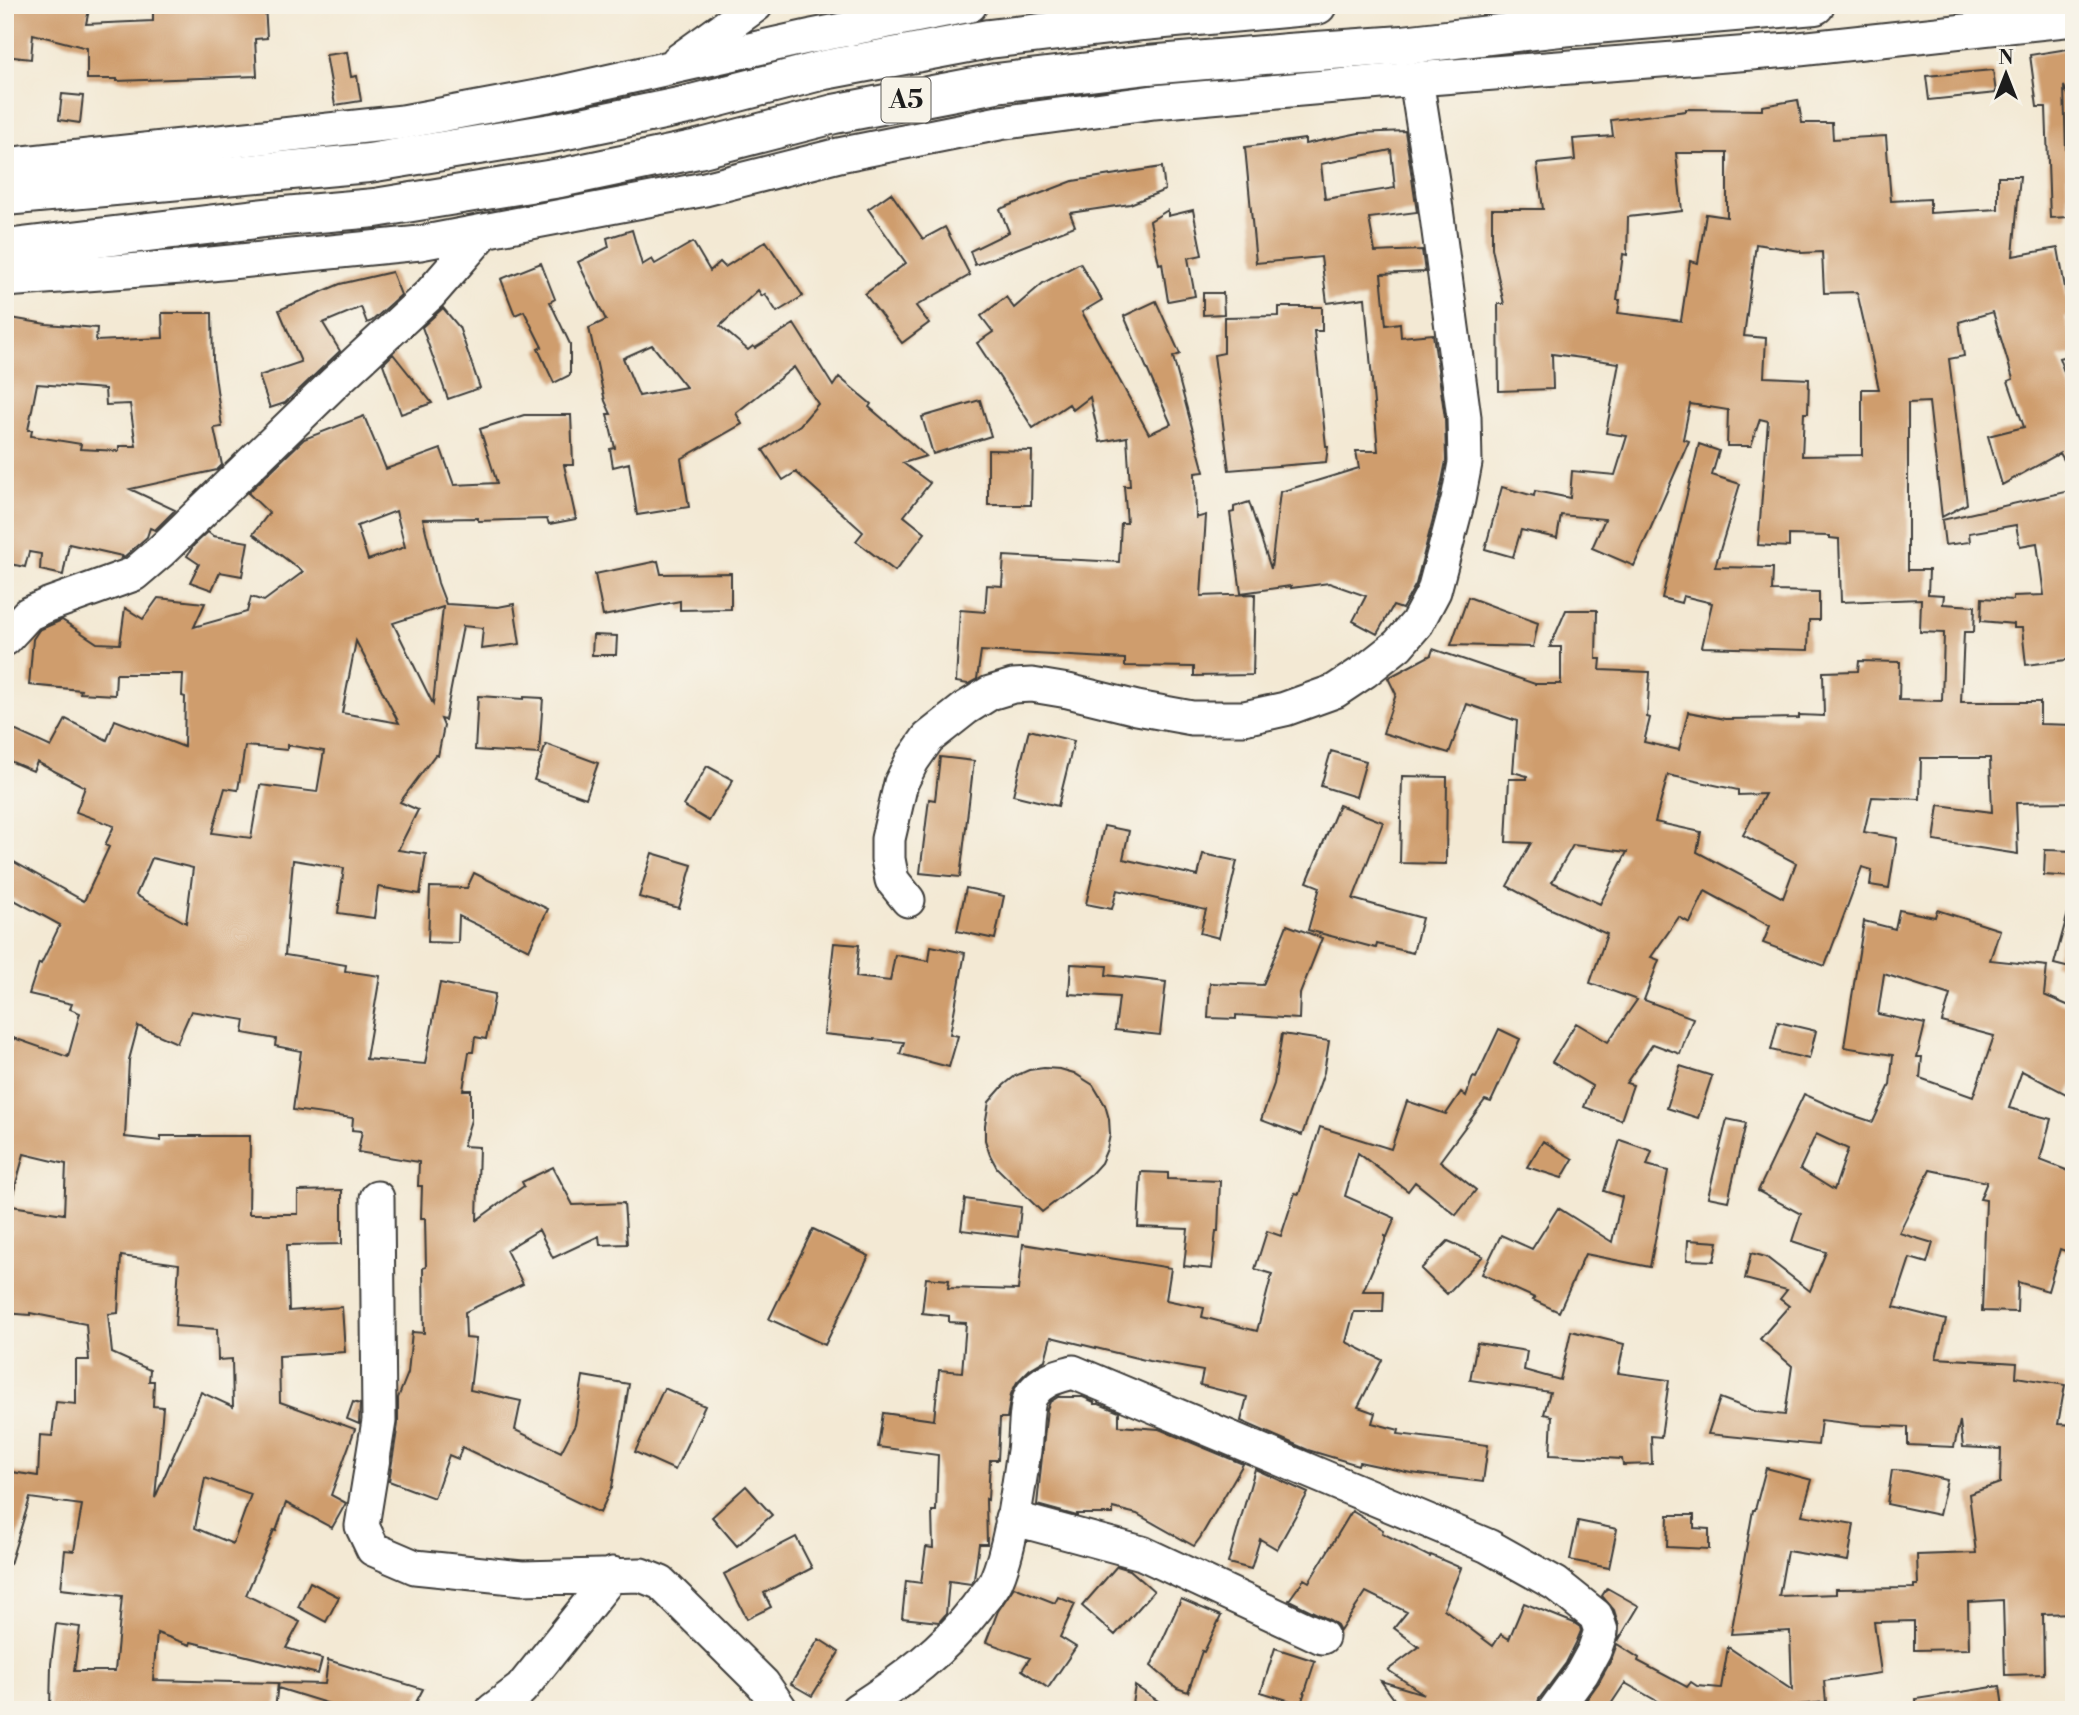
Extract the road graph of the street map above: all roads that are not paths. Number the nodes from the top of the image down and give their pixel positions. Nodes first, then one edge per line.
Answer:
1 (756, 5) edge
2 (970, 5) edge
3 (1317, 5) edge
4 (1815, 5) edge
5 (2074, 19) edge
6 (666, 69) junction
7 (1416, 79) junction
8 (5, 165) edge
9 (5, 196) edge
10 (484, 232) junction
11 (5, 248) edge
12 (5, 281) edge
13 (5, 639) edge
14 (908, 900) dead end
15 (377, 1198) dead end
16 (1012, 1518) junction
17 (613, 1574) junction
18 (1322, 1637) dead end
19 (493, 1710) edge
20 (781, 1710) edge
21 (857, 1710) edge
22 (1555, 1710) edge

1 - 6 street
2 - 6 street
3 - 9 highway, A5
4 - 11 highway, A5
5 - 7 street
6 - 8 street
7 - 10 street
7 - 14 street
10 - 12 street
10 - 13 street
15 - 17 street
16 - 18 street
16 - 21 street
16 - 22 street
17 - 19 street
17 - 20 street

